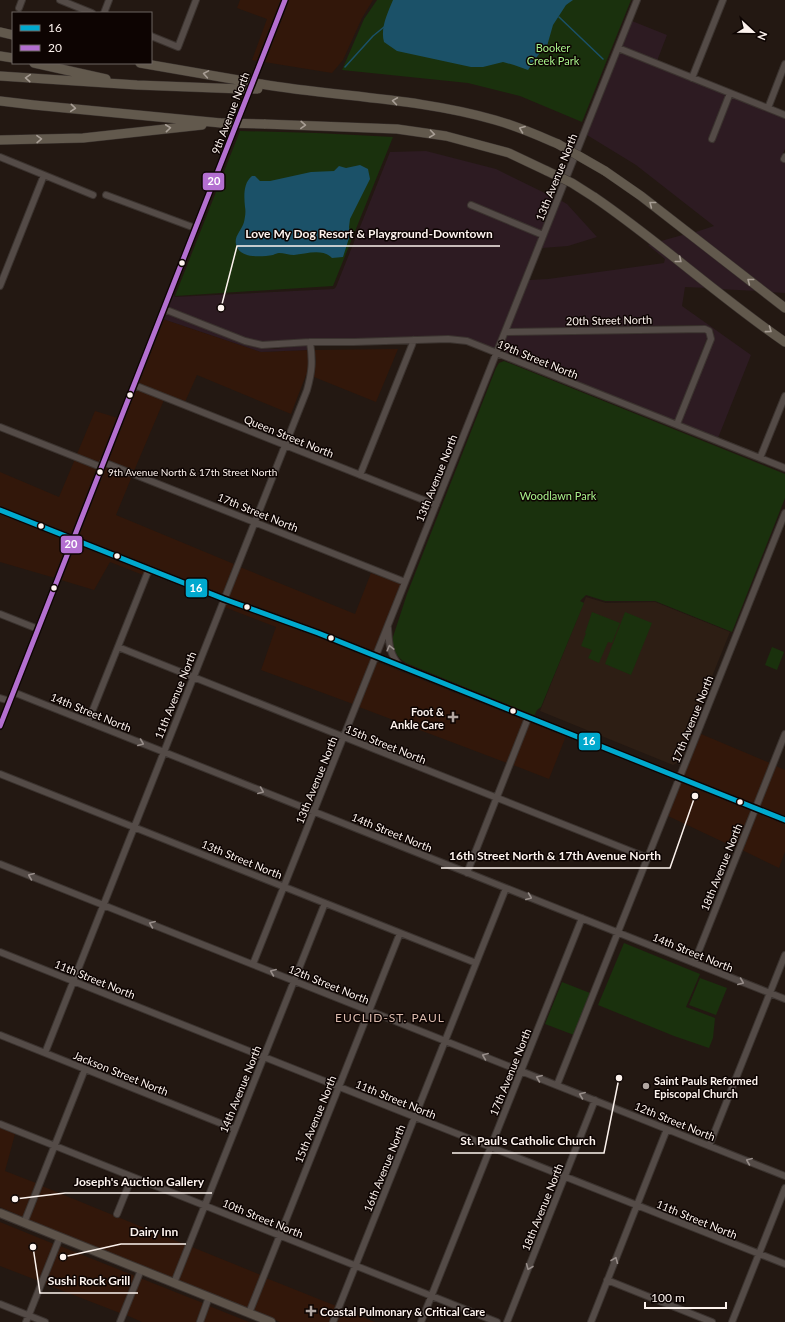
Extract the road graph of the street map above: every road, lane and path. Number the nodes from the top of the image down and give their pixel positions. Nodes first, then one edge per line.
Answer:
1 (22, 0) edge
2 (60, 0) edge
3 (109, 0) edge
4 (196, 0) edge
5 (285, 0) edge
6 (637, 0) edge
7 (723, 0) edge
8 (19, 8) dead end
9 (90, 12) edge
10 (104, 12) edge
11 (0, 32) edge
12 (12, 35) edge
13 (152, 36) edge
14 (618, 48) junction
15 (0, 56) edge
16 (12, 58) edge
17 (39, 64) edge
18 (145, 64) edge
19 (785, 64) edge
20 (0, 76) edge
21 (692, 78) junction
22 (137, 85) junction
23 (243, 85) junction
24 (730, 93) junction
25 (0, 101) edge
26 (34, 105) junction
27 (0, 106) edge
28 (768, 108) junction
29 (785, 115) edge
30 (221, 122) junction
31 (712, 139) dead end
32 (0, 140) edge
33 (0, 157) edge
34 (44, 175) junction
35 (93, 195) dead end
36 (106, 195) dead end
37 (471, 205) dead end
38 (195, 228) junction
39 (543, 235) junction
40 (0, 286) edge
41 (783, 306) edge
42 (164, 309) junction
43 (505, 332) junction
44 (414, 340) junction
45 (310, 342) junction
46 (785, 342) edge
47 (496, 353) junction
48 (134, 385) junction
49 (785, 396) edge
50 (677, 424) junction
51 (0, 426) edge
52 (285, 445) junction
53 (760, 458) junction
54 (102, 464) junction
55 (785, 468) edge
56 (360, 475) junction
57 (436, 505) junction
58 (0, 510) edge
59 (785, 513) edge
60 (254, 522) junction
61 (74, 540) junction
62 (149, 569) junction
63 (406, 582) junction
64 (224, 599) junction
65 (0, 614) edge
66 (388, 626) junction
67 (38, 629) junction
68 (118, 647) junction
69 (376, 656) junction
70 (401, 667) junction
71 (193, 677) junction
72 (13, 692) junction
73 (0, 698) edge
74 (10, 701) junction
75 (528, 718) junction
76 (88, 722) junction
77 (0, 726) edge
78 (785, 734) edge
79 (344, 737) junction
80 (164, 752) junction
81 (0, 774) edge
82 (680, 778) junction
83 (496, 798) junction
84 (755, 808) junction
85 (314, 812) junction
86 (785, 820) edge
87 (134, 827) junction
88 (648, 858) junction
89 (0, 864) edge
90 (466, 873) junction
91 (284, 887) junction
92 (506, 888) junction
93 (325, 903) junction
94 (103, 905) junction
95 (582, 918) junction
96 (400, 933) junction
97 (618, 933) junction
98 (0, 952) edge
99 (785, 955) edge
100 (476, 963) junction
101 (694, 963) junction
102 (253, 964) junction
103 (73, 981) junction
104 (294, 981) junction
105 (770, 993) junction
106 (785, 999) edge
107 (369, 1010) junction
108 (0, 1035) edge
109 (445, 1041) junction
110 (45, 1053) junction
111 (264, 1057) junction
112 (85, 1069) junction
113 (521, 1071) junction
114 (557, 1085) junction
115 (339, 1087) junction
116 (595, 1100) junction
117 (415, 1117) junction
118 (0, 1124) edge
119 (235, 1129) junction
120 (667, 1129) junction
121 (54, 1146) junction
122 (709, 1146) junction
123 (491, 1147) junction
124 (565, 1176) junction
125 (785, 1176) edge
126 (132, 1177) junction
127 (785, 1188) edge
128 (637, 1205) junction
129 (205, 1206) junction
130 (0, 1213) edge
131 (117, 1214) dead end
132 (24, 1223) junction
133 (280, 1236) junction
134 (60, 1237) junction
135 (759, 1254) junction
136 (785, 1264) edge
137 (356, 1266) junction
138 (140, 1270) junction
139 (607, 1280) junction
140 (174, 1283) junction
141 (431, 1296) junction
142 (209, 1297) junction
143 (0, 1304) edge
144 (249, 1313) junction
145 (27, 1319) edge
146 (44, 1322) edge
147 (120, 1322) edge
148 (200, 1322) edge
149 (271, 1322) edge
150 (333, 1322) edge
151 (421, 1322) edge
152 (497, 1322) edge
153 (507, 1322) edge
154 (591, 1322) edge
155 (712, 1322) edge
156 (732, 1322) edge

1 - 8 street
2 - 9 street
3 - 10 street
4 - 13 street
5 - 38 street, 9th Avenue North
6 - 14 street, 13th Avenue North
7 - 21 street
11 - 12 highway
14 - 21 street
14 - 39 street, 13th Avenue North
15 - 16 highway
17 - 22 highway
23 -> 18 highway
19 - 28 street
22 -> 20 highway
21 - 24 street
22 - 23 highway
41 -> 23 highway, bridge
24 - 28 street
24 - 31 street
25 - 26 highway
26 - 27 highway
26 -> 30 highway
28 - 29 street
32 -> 30 highway
30 -> 46 highway, bridge
33 - 34 street
34 - 35 street
34 - 40 street
36 - 38 street
37 - 39 street
38 - 42 street, 9th Avenue North
39 - 43 street, 13th Avenue North
42 - 45 street, 19th Street North
42 - 48 street, 9th Avenue North
43 - 47 street, 13th Avenue North
43 - 50 street, 20th Street North
44 - 45 street, 19th Street North
44 - 47 street, 19th Street North
44 - 56 street
45 - 52 street, 11th Avenue North
47 - 50 street, 19th Street North
47 - 57 street, 13th Avenue North
48 - 52 street, Queen Street North
48 - 54 street, 9th Avenue North
49 - 53 street
50 - 53 street, 19th Street North
51 - 54 street, 17th Street North
52 - 56 street, Queen Street North
52 - 60 street, 11th Avenue North
53 - 55 street, 19th Street North
54 - 60 street, 17th Street North
54 - 61 street, 9th Avenue North
56 - 57 street, Queen Street North
57 - 63 street, 13th Avenue North
58 - 61 street
59 - 82 street, 17th Avenue North
60 - 63 street, 17th Street North
60 - 64 street, 11th Avenue North
61 - 62 street
61 - 67 street, 9th Avenue North
62 - 64 street
62 - 68 street
63 - 66 street, 13th Avenue North
64 - 69 street
64 - 71 street, 11th Avenue North
65 - 67 street
66 - 69 street, 13th Avenue North
70 -> 66 street
67 - 72 street, 9th Avenue North
68 - 71 street, 15th Street North
68 - 76 street
69 - 70 street
69 - 79 street, 13th Avenue North
70 - 75 street
71 - 79 street, 15th Street North
71 - 80 street, 11th Avenue North
72 - 74 street, 9th Avenue North
72 - 76 street, 14th Street North
73 - 74 street
74 - 77 street, 9th Avenue North
75 - 82 street
75 - 83 street
76 -> 80 street, 14th Street North
78 - 84 street, 18th Avenue North
79 - 83 street, 15th Street North
79 - 85 street, 13th Avenue North
80 -> 85 street, 14th Street North
80 - 87 street, 11th Avenue North
81 - 87 street, 13th Street North
82 - 84 street
82 - 88 street, 17th Avenue North
83 - 88 street, 15th Street North
83 - 90 street
84 - 86 street
84 - 101 street, 18th Avenue North
85 - 90 street, 14th Street North
85 - 91 street, 13th Avenue North
87 - 91 street, 13th Street North
87 - 94 street, 11th Avenue North
88 - 97 street, 17th Avenue North
94 -> 89 street, 12th Street North
90 - 92 street, 14th Street North
91 - 93 street, 13th Street North
91 - 102 street, 13th Avenue North
92 -> 95 street, 14th Street North
92 - 100 street, 16th Avenue North
93 - 96 street, 13th Street North
93 - 104 street, 14th Avenue North
102 -> 94 street, 12th Street North
94 - 103 street, 11th Avenue North
95 - 97 street, 14th Street North
95 - 113 street, 17th Avenue North
96 - 100 street, 13th Street North
96 - 107 street, 15th Avenue North
97 - 101 street, 14th Street North
97 - 114 street, 17th Avenue North
98 - 103 street, 11th Street North
99 - 105 street
100 - 109 street, 16th Avenue North
101 -> 105 street, 14th Street North
104 -> 102 street, 12th Street North
103 - 110 street, 11th Avenue North
103 - 111 street, 11th Street North
104 - 107 street, 12th Street North
104 - 111 street, 14th Avenue North
105 - 106 street, 14th Street North
105 - 122 street
107 - 109 street, 12th Street North
107 - 115 street, 15th Avenue North
108 - 110 street, Jackson Street North
113 -> 109 street, 12th Street North
109 - 117 street, 16th Avenue North
110 - 112 street, Jackson Street North
111 - 115 street, 11th Street North
111 - 119 street, 14th Avenue North
112 - 119 street, Jackson Street North
112 - 121 street
114 -> 113 street, 12th Street North
113 - 123 street, 17th Avenue North
116 -> 114 street, 12th Street North
115 - 117 street, 11th Street North
115 - 133 street, 15th Avenue North
116 - 120 street, 12th Street North
116 - 124 street, 18th Avenue North
117 - 123 street, 11th Street North
117 - 137 street, 16th Avenue North
118 - 121 street, 10th Street North
119 - 129 street, 14th Avenue North
120 - 122 street, 12th Street North
120 - 128 street
121 - 126 street, 10th Street North
121 - 132 street
125 -> 122 street, 12th Street North
123 - 124 street, 11th Street North
123 - 141 street, 17th Avenue North
124 - 128 street, 11th Street North
124 -> 153 street, 18th Avenue North
126 - 129 street, 10th Street North
126 - 131 street
127 - 135 street
128 - 135 street, 11th Street North
139 -> 128 street
129 - 133 street, 10th Street North
129 - 140 street, 14th Avenue North
130 - 132 main road
132 - 134 main road
133 - 137 street, 10th Street North
133 - 144 street, 15th Avenue North
134 - 138 main road
134 - 145 street
135 - 136 street, 11th Street North
135 - 156 street
137 - 141 street, 10th Street North
137 - 150 street, 16th Avenue North
138 - 140 main road
138 - 147 street
139 - 154 street
139 - 155 street
140 - 142 main road
141 - 151 street, 17th Avenue North
141 - 152 street, 10th Street North
142 - 144 main road
142 - 148 street
143 - 145 street
144 - 149 main road
145 - 146 street

